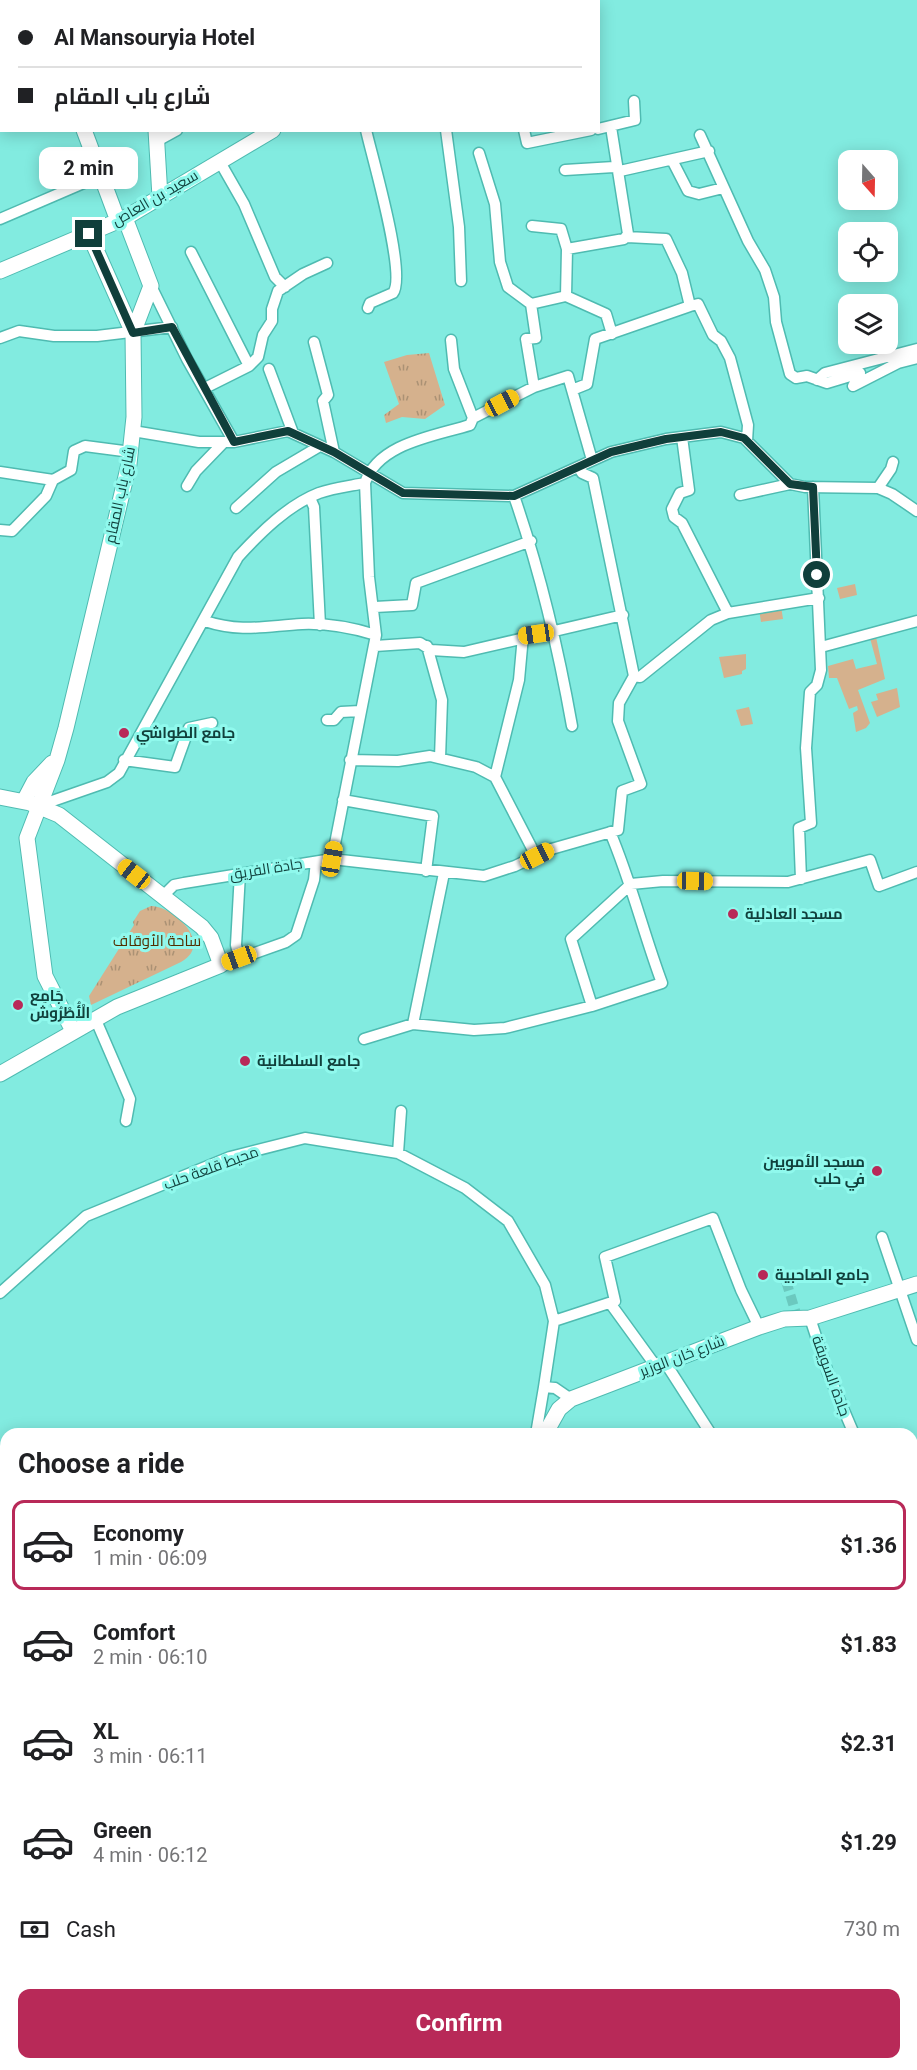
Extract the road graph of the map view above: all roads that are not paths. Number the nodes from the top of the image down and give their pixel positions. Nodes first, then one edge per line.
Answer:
1 (634, 101) dead end
2 (611, 127) junction
3 (600, 129) edge
4 (85, 132) edge
5 (270, 132) edge
6 (366, 132) edge
7 (446, 132) edge
8 (524, 132) edge
9 (581, 132) edge
10 (700, 135) dead end
11 (157, 136) edge
12 (709, 151) junction
13 (479, 153) dead end
14 (672, 160) junction
15 (220, 162) junction
16 (565, 170) dead end
17 (620, 171) junction
18 (100, 176) junction
19 (723, 188) junction
20 (160, 197) junction
21 (0, 219) edge
22 (122, 220) junction
23 (532, 226) dead end
24 (89, 234) junction
25 (627, 237) junction
26 (567, 249) junction
27 (191, 252) dead end
28 (327, 264) dead end
29 (0, 272) edge
30 (461, 281) dead end
31 (151, 286) junction
32 (285, 287) junction
33 (566, 296) junction
34 (531, 304) junction
35 (690, 306) junction
36 (368, 309) dead end
37 (172, 327) junction
38 (133, 333) junction
39 (612, 334) junction
40 (0, 338) edge
41 (451, 340) dead end
42 (314, 342) dead end
43 (917, 349) edge
44 (917, 358) edge
45 (249, 366) junction
46 (269, 369) dead end
47 (817, 380) junction
48 (534, 387) junction
49 (205, 388) junction
50 (572, 390) junction
51 (473, 418) junction
52 (133, 431) junction
53 (293, 433) junction
54 (682, 437) junction
55 (747, 441) junction
56 (229, 442) junction
57 (320, 446) junction
58 (130, 452) junction
59 (334, 452) junction
60 (592, 460) junction
61 (893, 462) dead end
62 (579, 467) junction
63 (0, 472) edge
64 (367, 478) junction
65 (53, 480) junction
66 (790, 484) junction
67 (187, 486) dead end
68 (813, 487) junction
69 (878, 488) junction
70 (740, 495) dead end
71 (514, 496) junction
72 (310, 498) junction
73 (916, 507) edge
74 (236, 508) dead end
75 (0, 530) edge
76 (531, 541) junction
77 (819, 598) junction
78 (375, 607) junction
79 (728, 613) junction
80 (623, 615) junction
81 (205, 621) junction
82 (917, 621) edge
83 (320, 625) junction
84 (555, 632) junction
85 (523, 636) junction
86 (375, 641) junction
87 (428, 646) junction
88 (821, 647) junction
89 (634, 676) junction
90 (360, 711) junction
91 (327, 720) dead end
92 (212, 723) dead end
93 (572, 726) dead end
94 (440, 758) junction
95 (124, 760) junction
96 (350, 760) junction
97 (495, 777) junction
98 (0, 797) edge
99 (343, 800) junction
100 (31, 803) junction
101 (610, 832) junction
102 (537, 856) junction
103 (332, 859) junction
104 (316, 862) junction
105 (426, 872) junction
106 (917, 872) edge
107 (240, 873) junction
108 (444, 873) junction
109 (801, 879) junction
110 (631, 884) junction
111 (163, 896) junction
112 (239, 958) junction
113 (221, 965) junction
114 (592, 1006) junction
115 (95, 1018) junction
116 (413, 1024) junction
117 (73, 1030) junction
118 (364, 1039) dead end
119 (0, 1074) edge
120 (401, 1111) dead end
121 (126, 1121) dead end
122 (398, 1153) junction
123 (882, 1237) dead end
124 (917, 1284) edge
125 (900, 1292) junction
126 (0, 1293) edge
127 (610, 1303) junction
128 (810, 1318) junction
129 (554, 1321) junction
130 (794, 1321) junction
131 (759, 1327) junction
132 (917, 1341) edge
133 (662, 1366) junction
134 (544, 1387) junction
135 (573, 1401) junction
136 (537, 1428) edge
137 (549, 1428) edge
138 (556, 1428) edge
139 (707, 1428) edge
140 (851, 1428) edge

1 - 2 street
2 - 3 street
2 - 17 street
4 - 18 street
5 - 15 street, سعيد بن العاص
6 - 36 street
7 - 30 street
8 - 9 street
10 - 12 street
11 - 20 street
12 - 14 street
12 - 19 street
13 - 34 street
14 - 17 street
14 - 19 street
15 - 20 street, سعيد بن العاص
15 - 32 street
16 - 17 street
17 - 25 street
18 - 21 street
18 - 22 street
19 - 47 street
20 - 22 street, سعيد بن العاص
22 - 24 street, سعيد بن العاص
22 - 31 street
23 - 26 street
24 - 29 street, سعيد بن العاص
24 - 38 street, شارع باب المقام
25 - 26 street
25 - 35 street
26 - 33 street
27 - 45 street
28 - 32 street
31 - 37 street
31 - 38 street
32 - 45 street
33 - 34 street
33 - 39 street
34 - 48 street
35 - 39 street
35 - 55 street
37 - 38 street
37 - 49 street
38 - 40 street
38 - 52 street, شارع باب المقام
39 - 50 street
41 - 51 street
42 - 59 street
43 - 47 street
44 - 47 street
45 - 49 street
46 - 53 street
48 - 50 street
48 - 51 street
49 - 56 street
50 - 60 street
51 - 64 street
52 - 56 street
52 - 58 street, شارع باب المقام
53 - 56 street
53 - 57 street
54 - 55 street
54 - 60 street
54 - 79 street
55 - 66 street
56 - 67 street
57 - 59 street
57 - 74 street
58 - 65 street
58 - 100 street, شارع باب المقام
59 - 64 street
60 - 62 street
61 - 69 street
62 - 71 street
62 - 80 street
63 - 65 street
64 - 71 street
64 - 72 street
64 - 78 street
65 - 75 street
66 - 68 street
66 - 70 street
68 - 69 street
68 - 77 street
69 - 73 street
71 - 76 street
72 - 81 street
72 - 83 street
76 - 78 street
76 - 84 street
77 - 79 street
77 - 88 street
78 - 86 street
79 - 89 street
80 - 84 street
80 - 89 street
81 - 83 street
81 - 95 street
82 - 88 street
83 - 86 street
84 - 85 street
84 - 93 street
85 - 87 street
85 - 97 street
86 - 87 street
86 - 90 street
87 - 94 street
88 - 109 street
89 - 101 street
90 - 91 street
90 - 96 street
92 - 95 street
94 - 96 street
94 - 97 street
95 - 100 street
96 - 99 street
97 - 102 street
98 - 100 street
99 - 103 street
99 - 105 street
100 - 111 street
100 - 117 street, شارع باب المقام
101 - 102 street, جادة الفريق
101 - 110 street
102 - 108 street, جادة الفريق
103 - 104 street, جادة الفريق
103 - 105 street, جادة الفريق
104 - 107 street, جادة الفريق
104 - 112 street
105 - 108 street, جادة الفريق
106 - 109 street
107 - 111 street, جادة الفريق
107 - 112 street
108 - 116 street
109 - 110 street
110 - 114 street
110 - 114 street
111 - 113 street
112 - 113 street
113 - 115 street
114 - 116 street
115 - 117 street
115 - 121 street
116 - 118 street
117 - 119 street
120 - 122 street
122 - 126 street, محيط قلعة حلب
122 - 129 street, محيط قلعة حلب
123 - 125 street
124 - 125 street, شارع خان الوزير
125 - 128 street, شارع خان الوزير
125 - 132 street
127 - 129 street
127 - 131 street
127 - 133 street
128 - 130 street, شارع خان الوزير
128 - 140 street, جادة السويقة
129 - 134 street, محيط قلعة حلب
130 - 131 street, شارع خان الوزير
130 - 133 street, شارع خان الوزير
131 - 133 street, شارع خان الوزير
133 - 135 street, شارع خان الوزير
133 - 139 street
134 - 135 street
134 - 136 street, محيط قلعة حلب
135 - 137 street
135 - 138 street

